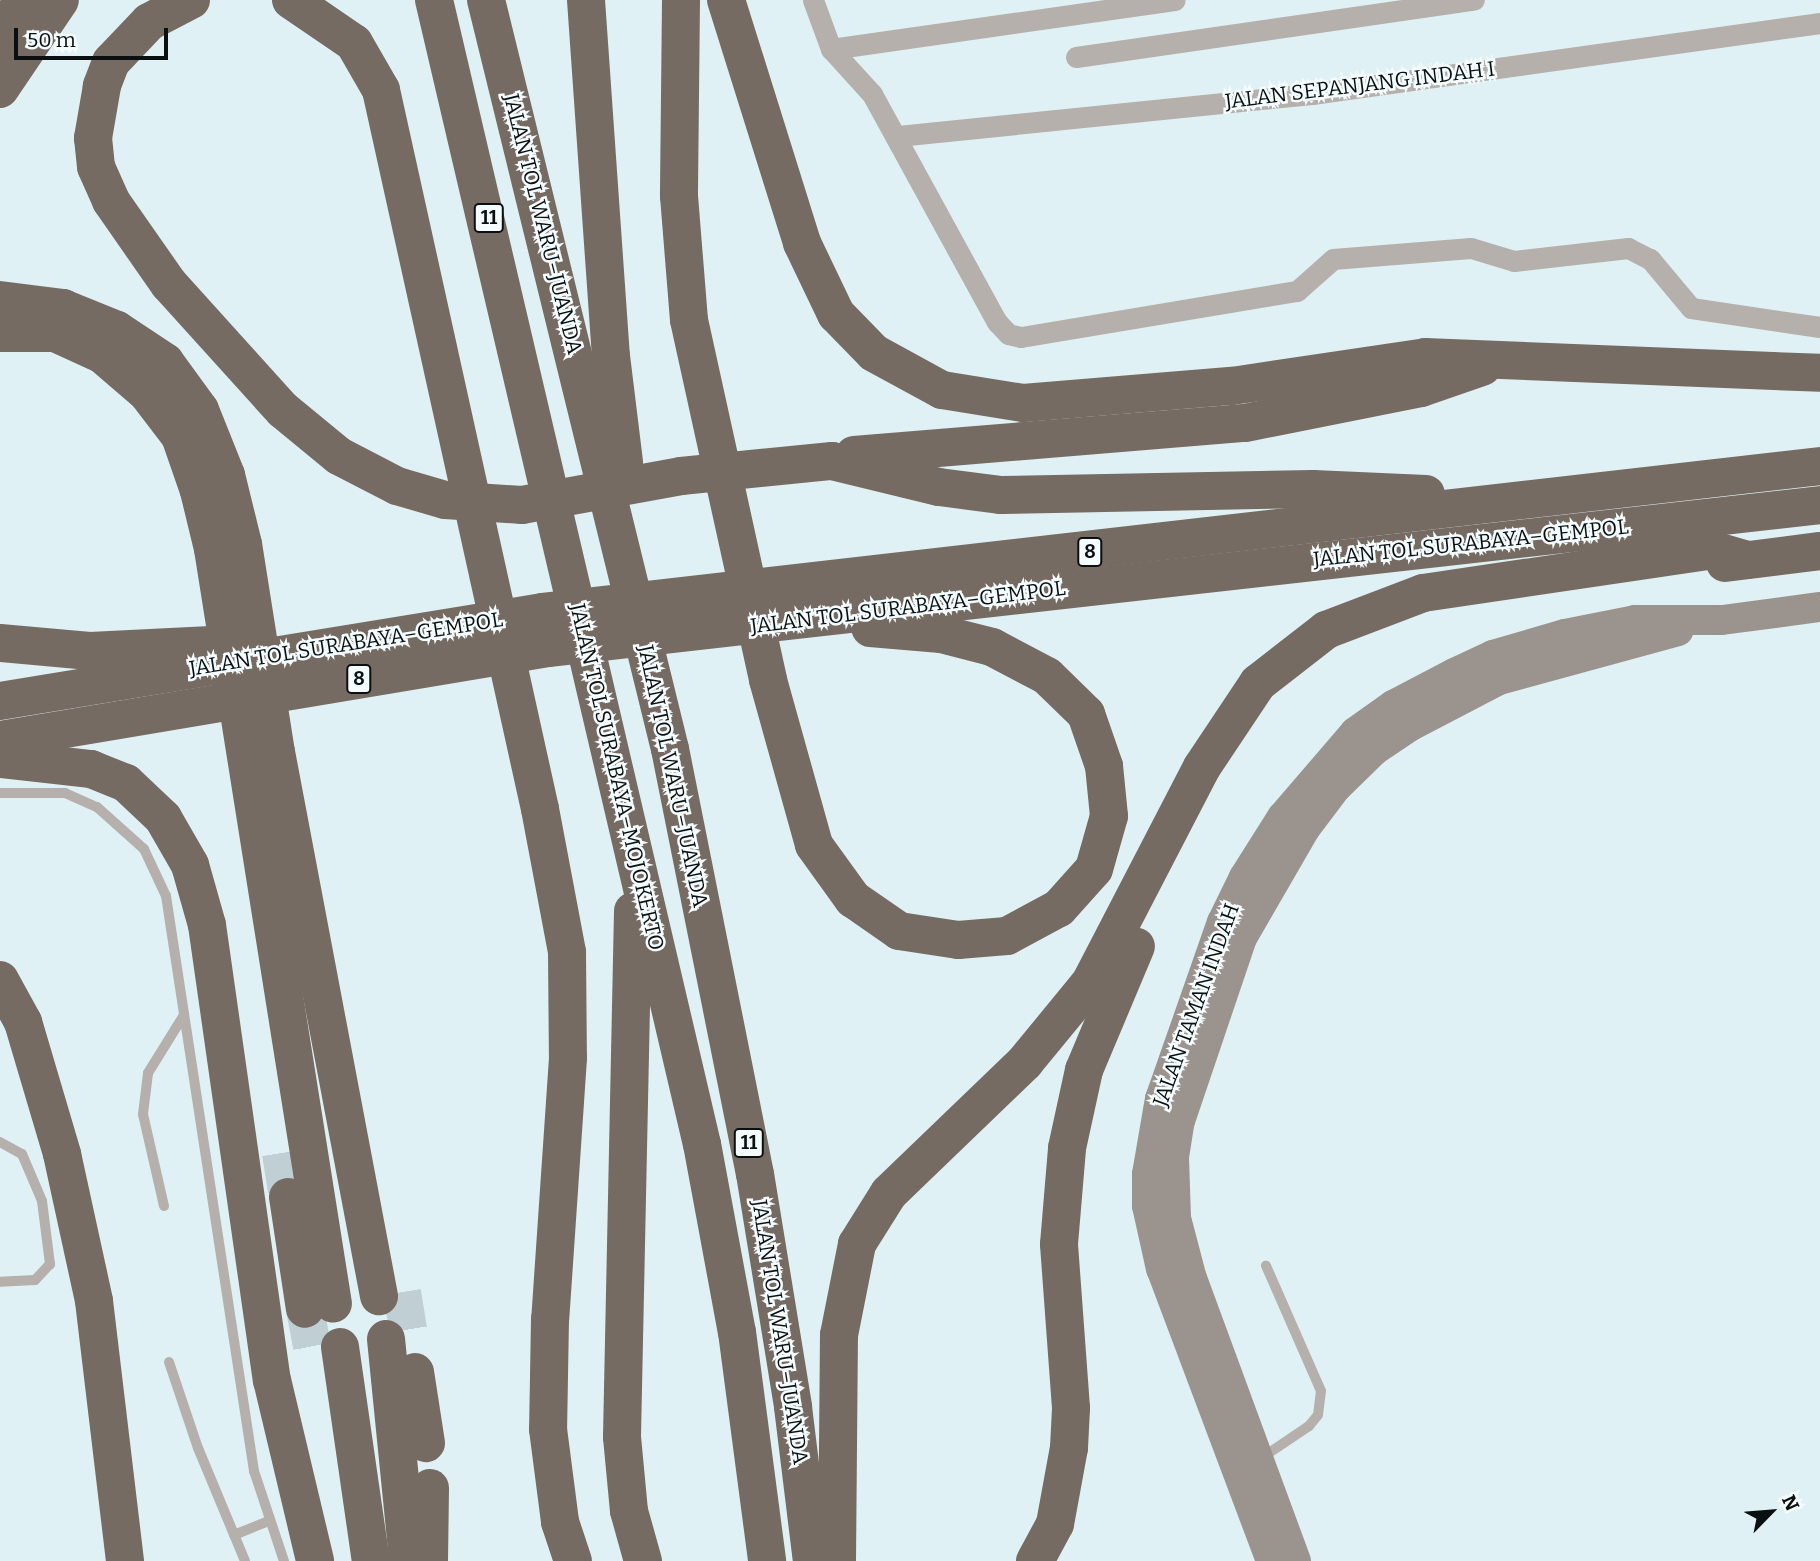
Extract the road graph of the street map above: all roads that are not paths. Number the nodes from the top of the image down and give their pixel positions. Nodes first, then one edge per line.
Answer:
1 (23, 0) edge
2 (60, 0) edge
3 (191, 0) edge
4 (291, 0) edge
5 (434, 0) edge
6 (486, 0) edge
7 (586, 0) edge
8 (681, 0) edge
9 (726, 0) edge
10 (813, 0) edge
11 (1175, 0) edge
12 (1474, 0) edge
13 (1820, 23) edge
14 (0, 37) edge
15 (831, 50) junction
16 (1076, 57) dead end
17 (0, 89) edge
18 (898, 136) junction
19 (0, 300) edge
20 (1820, 327) edge
21 (0, 333) edge
22 (1504, 360) junction
23 (1820, 373) edge
24 (606, 422) junction
25 (800, 461) junction
26 (1820, 466) edge
27 (1497, 504) junction
28 (1820, 505) edge
29 (1820, 551) edge
30 (1748, 560) junction
31 (1820, 607) edge
32 (241, 626) junction
33 (719, 630) junction
34 (360, 641) junction
35 (0, 643) edge
36 (0, 701) edge
37 (0, 740) edge
38 (260, 756) junction
39 (0, 759) edge
40 (0, 793) edge
41 (634, 864) junction
42 (276, 957) junction
43 (0, 980) edge
44 (184, 1015) junction
45 (1168, 1119) junction
46 (0, 1142) edge
47 (281, 1153) tunnel mouth
48 (288, 1197) tunnel mouth
49 (164, 1206) dead end
50 (1266, 1266) dead end
51 (0, 1282) edge
52 (390, 1294) tunnel mouth
53 (169, 1362) dead end
54 (426, 1443) dead end
55 (1260, 1459) junction
56 (430, 1488) dead end
57 (268, 1521) junction
58 (234, 1535) junction
59 (824, 1551) edge
60 (766, 1554) edge
61 (125, 1561) edge
62 (245, 1561) edge
63 (284, 1561) edge
64 (315, 1561) edge
65 (364, 1561) edge
66 (371, 1561) edge
67 (408, 1561) edge
68 (429, 1561) edge
69 (573, 1561) edge
70 (643, 1561) edge
71 (1035, 1561) edge
72 (1271, 1561) edge
73 (1296, 1561) edge

1 - 14 highway
2 - 17 highway
3 - 25 highway
4 - 69 highway
5 - 41 highway, JALAN TOL SURABAYA–MOJOKERTO / 11
6 - 24 highway, JALAN TOL WARU–JUANDA
7 - 24 highway
8 - 33 highway
9 - 22 highway
10 - 15 street
11 - 15 street
12 - 16 street
13 - 18 street, JALAN SEPANJANG INDAH I
15 - 18 street
18 - 20 street
19 - 32 highway
21 - 32 highway
22 - 23 highway
22 - 25 highway
24 - 59 highway, JALAN TOL WARU–JUANDA / 11
25 - 27 highway
26 - 27 highway, JALAN TOL SURABAYA–GEMPOL / 8
27 - 34 highway, JALAN TOL SURABAYA–GEMPOL / 8
28 - 33 highway, JALAN TOL SURABAYA–GEMPOL / 8
29 - 30 highway
30 - 59 highway
30 - 71 highway
31 - 45 street, JALAN TAMAN INDAH
32 - 38 highway
33 - 37 highway, JALAN TOL SURABAYA–GEMPOL / 8
34 - 35 highway
34 - 36 highway, JALAN TOL SURABAYA–GEMPOL / 8
38 - 42 highway
38 - 52 highway
39 - 64 highway
40 - 44 lane
41 - 60 highway, JALAN TOL SURABAYA–MOJOKERTO / 11
41 - 70 highway
42 - 47 highway
42 - 48 highway
43 - 61 highway
44 - 49 lane
44 - 57 lane
45 - 55 street, JALAN TAMAN INDAH
45 - 72 street, JALAN TAMAN INDAH
46 - 51 lane
50 - 55 lane
53 - 58 lane
54 - 67 highway
55 - 73 street, JALAN TAMAN INDAH
56 - 68 highway
57 - 58 lane
57 - 63 lane
58 - 62 lane
65 - 66 highway

